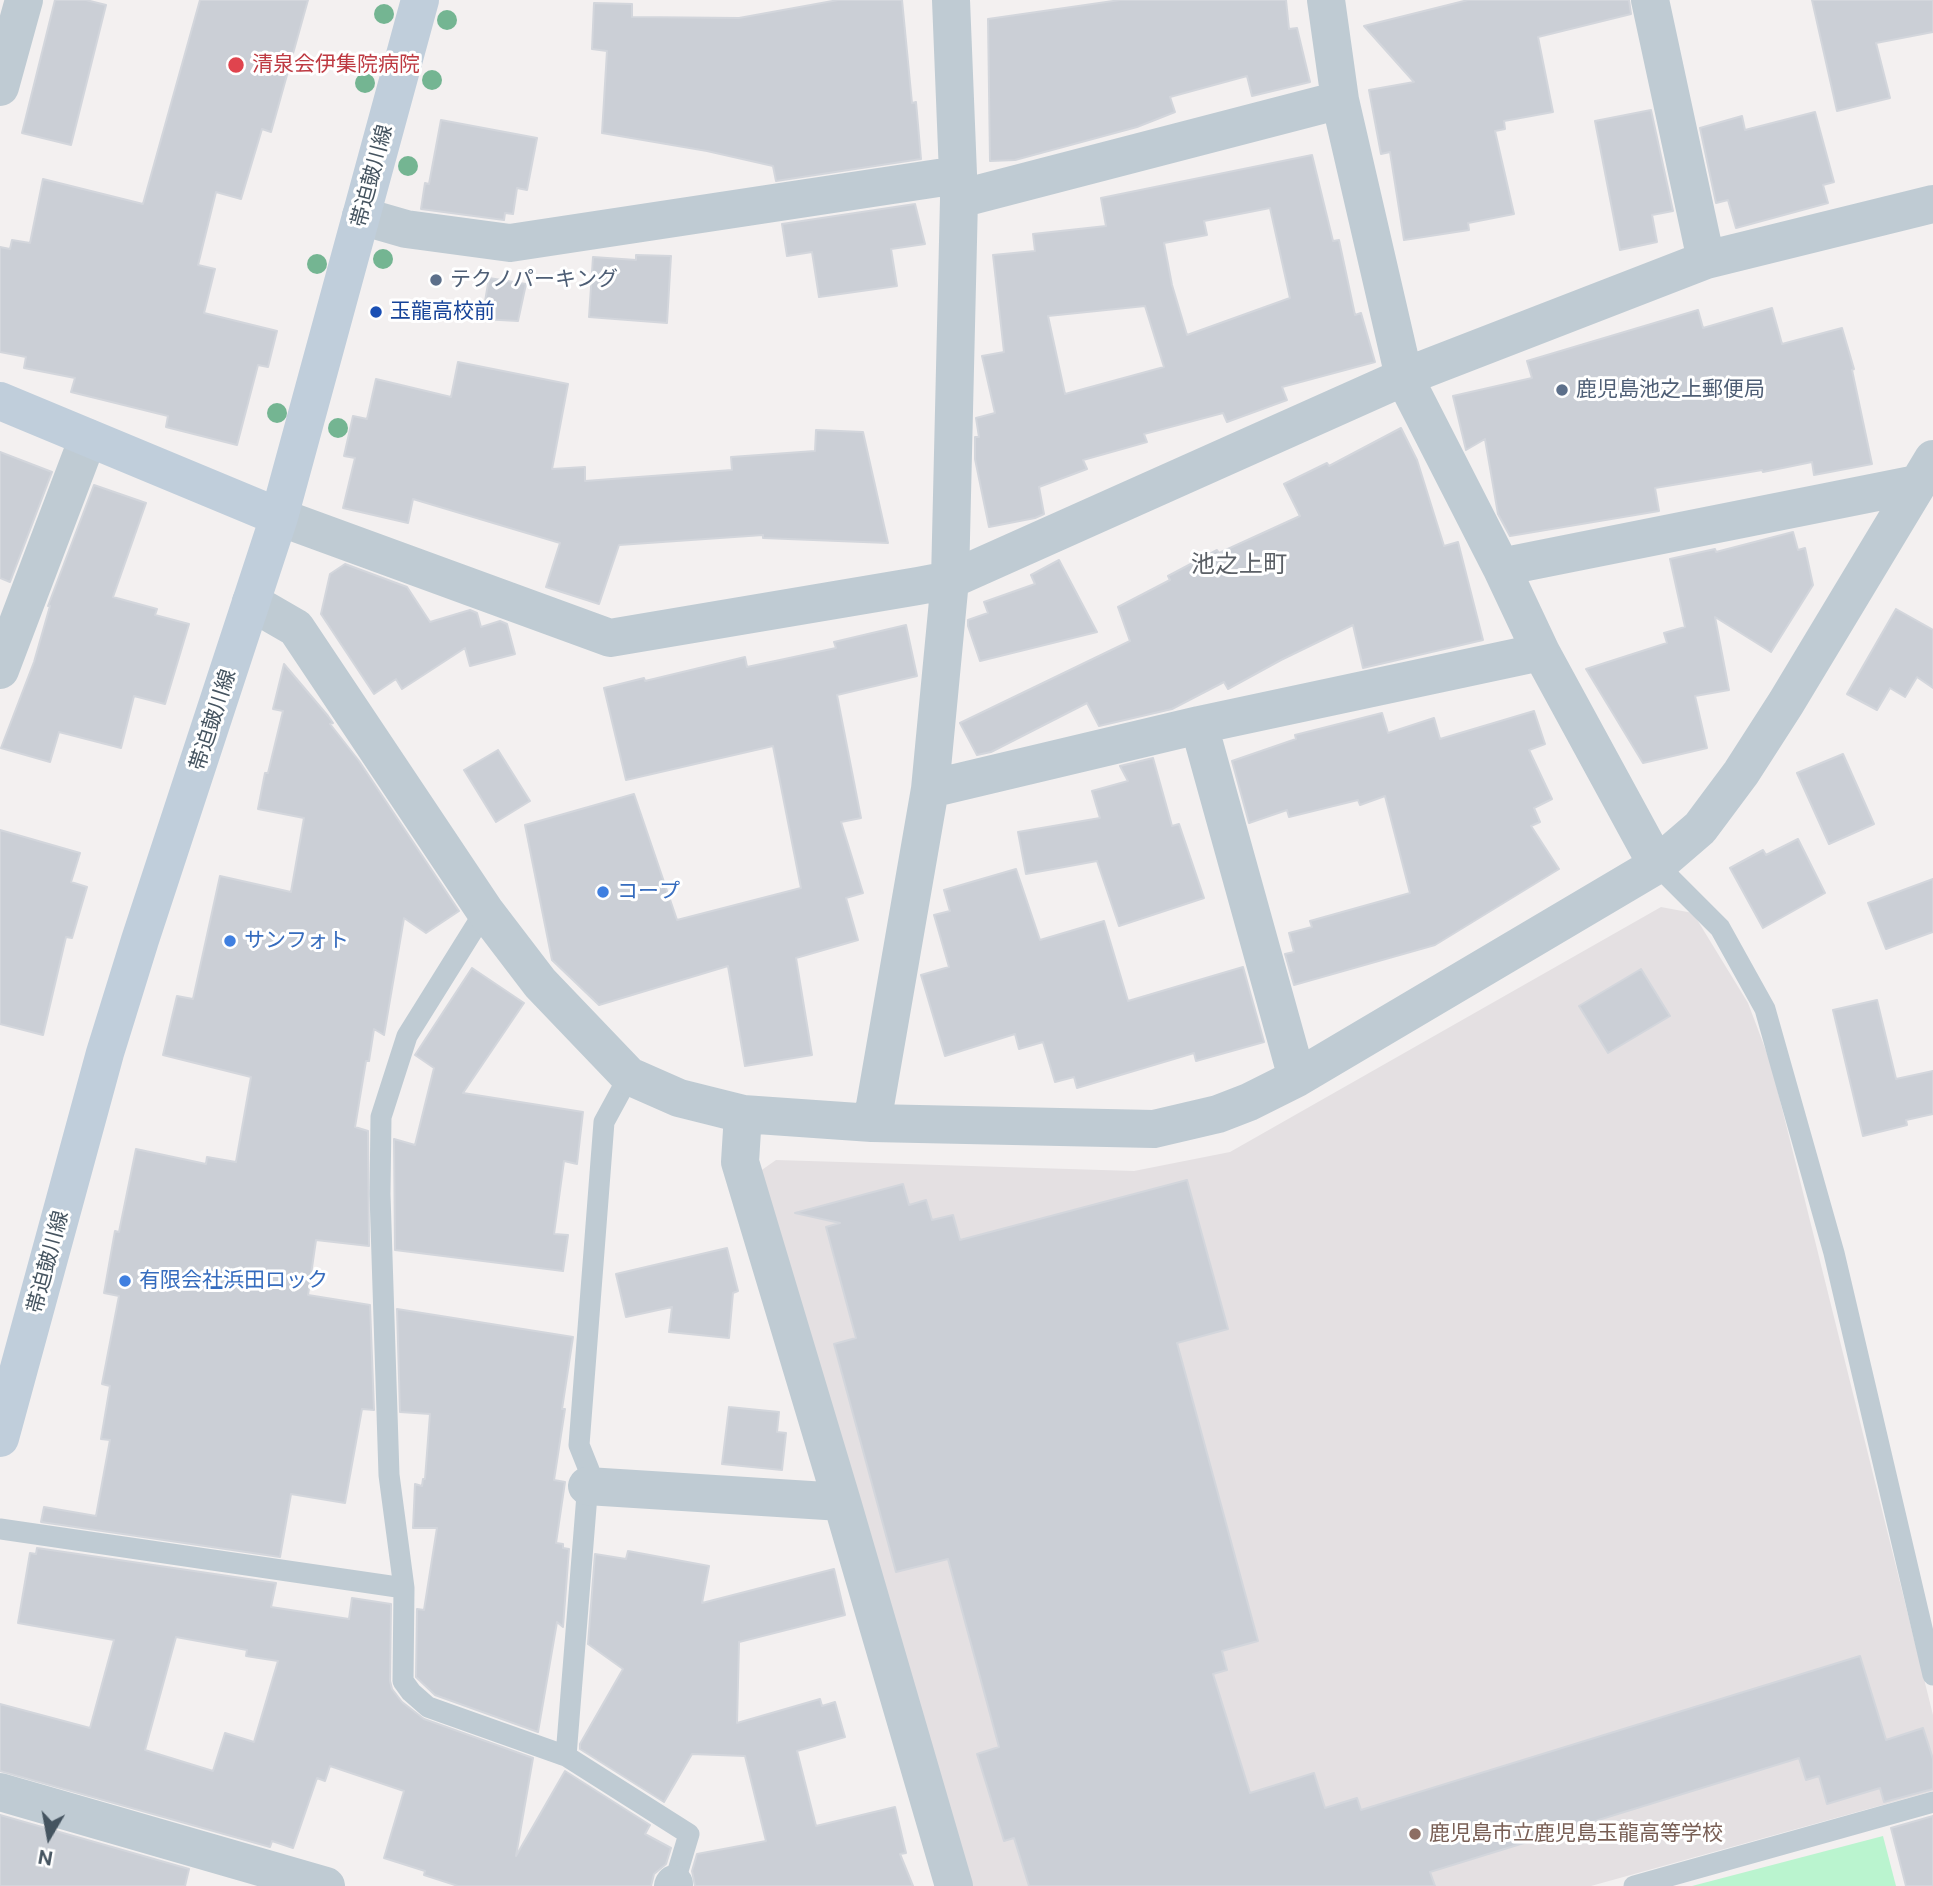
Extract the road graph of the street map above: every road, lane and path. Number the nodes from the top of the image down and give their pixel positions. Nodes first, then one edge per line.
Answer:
1 (24, 0) edge
2 (420, 0) edge
3 (951, 0) edge
4 (1326, 0) edge
5 (1650, 0) edge
6 (0, 87) edge
7 (1340, 100) junction
8 (958, 187) junction
9 (1933, 204) edge
10 (361, 215) junction
11 (1706, 260) junction
12 (1404, 377) junction
13 (0, 401) edge
14 (88, 438) junction
15 (1925, 472) edge
16 (279, 517) junction
17 (1501, 567) junction
18 (950, 580) junction
19 (251, 602) junction
20 (1541, 652) junction
21 (0, 670) edge
22 (1199, 725) junction
23 (930, 789) junction
24 (1657, 865) junction
25 (485, 911) junction
26 (629, 1076) junction
27 (1297, 1079) junction
28 (743, 1114) junction
29 (872, 1123) junction
30 (0, 1438) edge
31 (587, 1486) junction
32 (842, 1502) junction
33 (0, 1529) edge
34 (404, 1588) junction
35 (1933, 1675) edge
36 (566, 1756) junction
37 (0, 1792) edge
38 (1933, 1802) edge
39 (674, 1885) edge
40 (326, 1886) edge
41 (954, 1886) edge
42 (1634, 1886) edge

1 - 6 street
2 - 10 street, 帯迫皷川線
3 - 8 street
4 - 7 street
5 - 11 street
7 - 8 street
7 - 12 street
8 - 10 street
8 - 18 street
9 - 11 street
10 - 16 street, 帯迫皷川線
11 - 12 street
12 - 17 street
12 - 18 street
13 - 14 street
14 - 16 street
14 - 21 street
15 - 17 street
15 - 24 street
16 - 18 street
16 - 19 street, 帯迫皷川線
17 - 20 street
18 - 23 street
19 - 25 street
19 - 30 street, 帯迫皷川線
20 - 22 street
20 - 24 street
22 - 23 street
22 - 27 street
23 - 29 street
24 - 27 street
24 - 35 lane
25 - 26 street
25 - 34 lane
26 - 28 street
26 - 31 lane
27 - 29 street
28 - 29 street
28 - 32 street
31 - 32 street
31 - 36 lane
32 - 41 street
33 - 34 lane
34 - 36 lane
36 - 39 lane
37 - 40 street
38 - 42 lane

